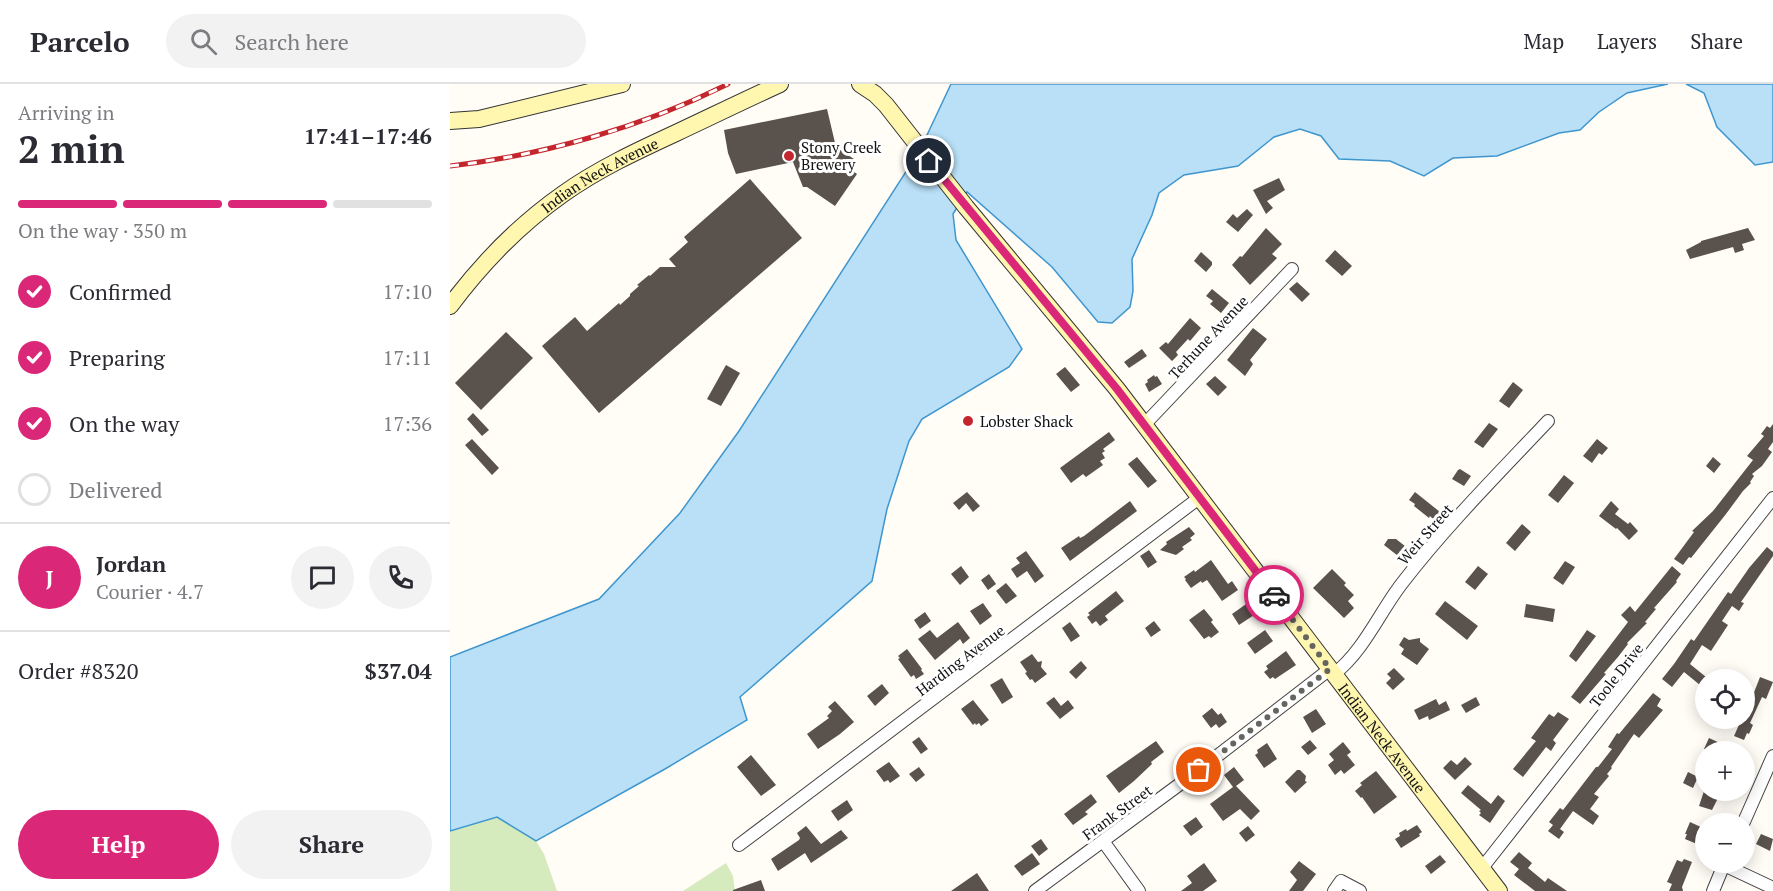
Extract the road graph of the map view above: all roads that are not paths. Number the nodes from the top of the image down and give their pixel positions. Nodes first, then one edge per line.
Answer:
1 (622, 84) edge
2 (780, 84) edge
3 (860, 84) edge
4 (450, 122) edge
5 (1292, 269) dead end
6 (450, 306) edge
7 (1548, 421) dead end
8 (1144, 425) junction
9 (1199, 498) junction
10 (1773, 498) edge
11 (1332, 671) junction
12 (1773, 756) edge
13 (1748, 813) edge
14 (1103, 842) junction
15 (740, 845) dead end
16 (1482, 868) junction
17 (1721, 873) edge
18 (1743, 873) edge
19 (1338, 886) edge
20 (1773, 888) edge
21 (1035, 891) edge
22 (1139, 891) edge
23 (1360, 891) edge
24 (1499, 891) edge
25 (1713, 891) edge

1 - 4 street
2 - 6 street, Indian Neck Avenue
3 - 8 street, Indian Neck Avenue
5 - 8 street, Terhune Avenue
7 - 11 street, Weir Street
8 - 9 street, Indian Neck Avenue
9 - 11 street, Indian Neck Avenue
9 - 15 street, Harding Avenue
10 - 16 street, Toole Drive
11 - 14 street, Frank Street
11 - 16 street, Indian Neck Avenue
12 - 13 street
14 - 21 street, Frank Street
14 - 22 street
16 - 24 street, Indian Neck Avenue
17 - 25 street
18 - 20 street
19 - 23 street

